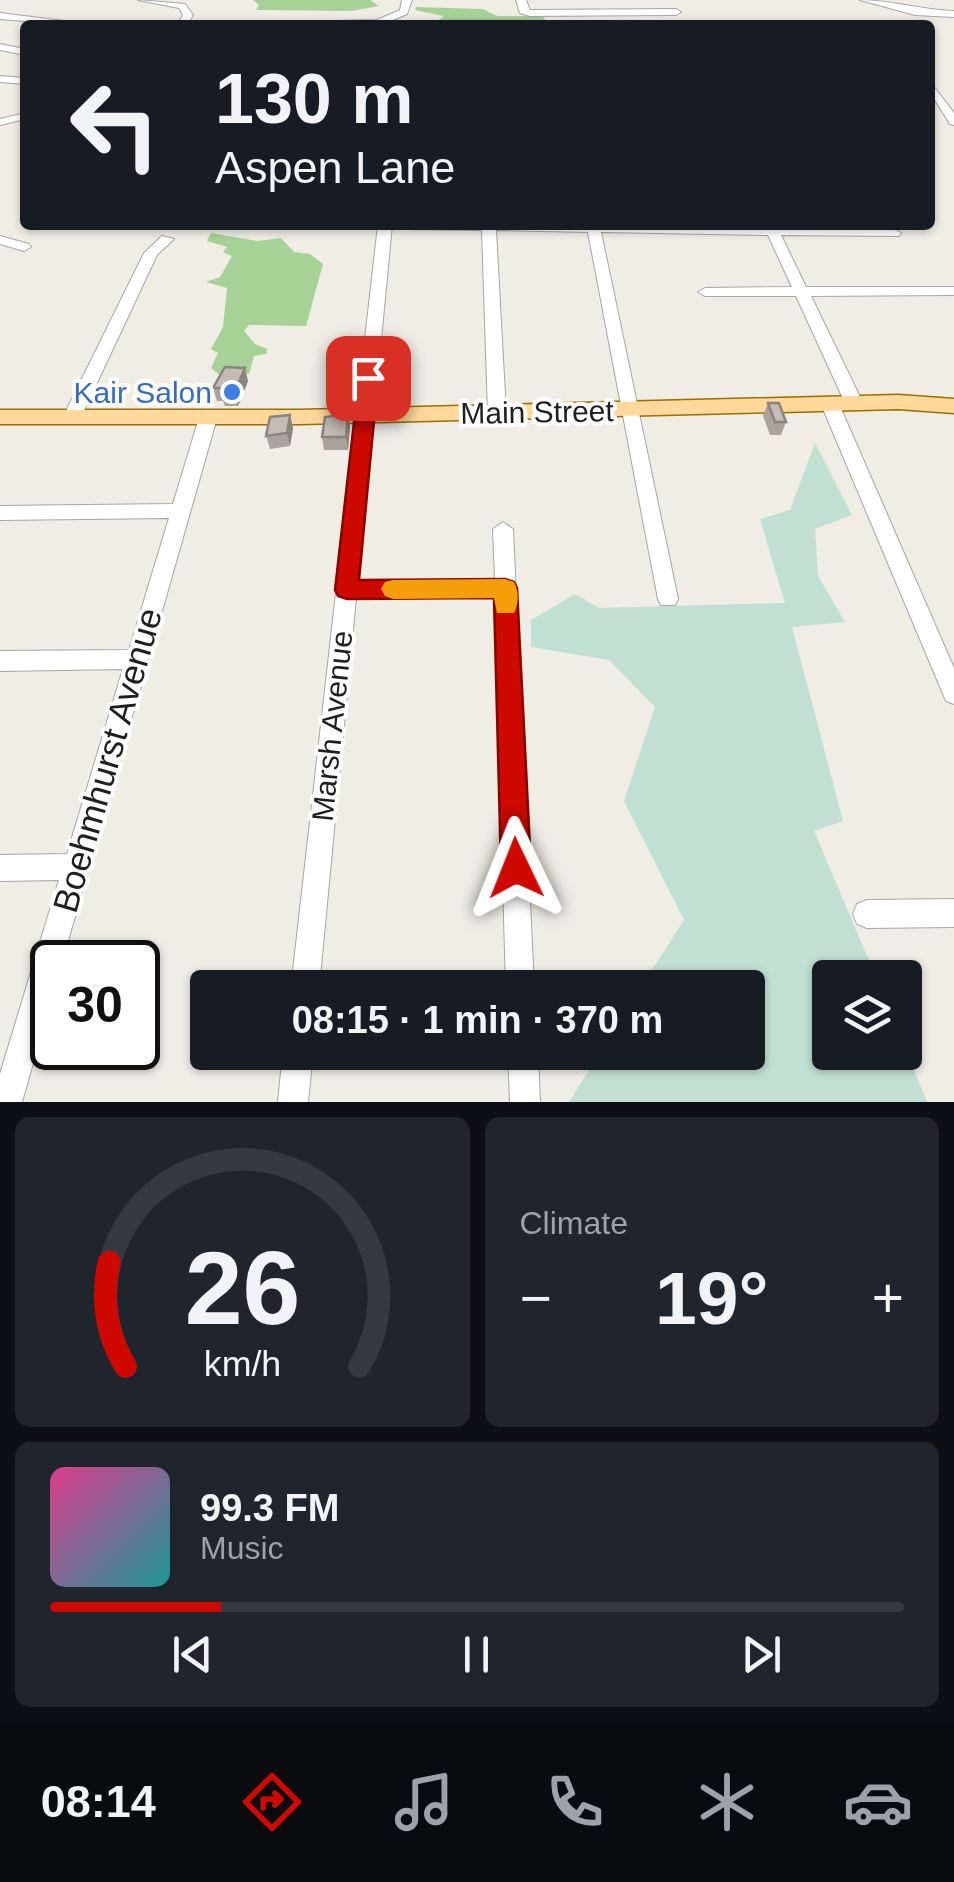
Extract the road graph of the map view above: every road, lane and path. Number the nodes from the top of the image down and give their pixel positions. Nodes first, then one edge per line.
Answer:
1 (142, 0) edge
2 (406, 0) edge
3 (521, 0) edge
4 (590, 0) edge
5 (668, 0) edge
6 (865, 0) edge
7 (594, 13) junction
8 (954, 14) edge
9 (0, 16) edge
10 (32, 20) edge
11 (185, 20) edge
12 (390, 20) edge
13 (935, 95) edge
14 (954, 125) edge
15 (384, 230) edge
16 (489, 230) edge
17 (594, 230) edge
18 (782, 230) edge
19 (167, 238) dead end
20 (0, 240) edge
21 (24, 247) dead end
22 (705, 292) dead end
23 (800, 292) junction
24 (954, 292) edge
25 (854, 403) junction
26 (830, 404) junction
27 (954, 406) edge
28 (629, 409) junction
29 (497, 412) junction
30 (364, 416) junction
31 (0, 417) edge
32 (72, 417) junction
33 (208, 418) junction
34 (179, 512) junction
35 (0, 513) edge
36 (503, 529) dead end
37 (505, 588) junction
38 (347, 590) junction
39 (668, 599) dead end
40 (136, 659) junction
41 (0, 661) edge
42 (954, 694) edge
43 (75, 867) junction
44 (0, 868) edge
45 (954, 913) edge
46 (867, 914) dead end
47 (307, 970) edge
48 (519, 970) edge
49 (296, 1070) edge
50 (523, 1070) edge
51 (7, 1102) edge
52 (293, 1102) edge
53 (524, 1102) edge

1 - 11 street
2 - 12 street
3 - 7 street
4 - 7 street
5 - 7 street
6 - 8 street
9 - 10 street
13 - 14 street
15 - 30 street, Marsh Avenue
16 - 29 street
17 - 28 street
18 - 23 street
19 - 32 street
20 - 21 street
22 - 23 street
23 - 24 street
23 - 25 street
25 - 26 main road, Main Street
25 - 27 main road, Main Street
26 - 28 main road, Main Street
26 - 42 street
28 - 29 main road, Main Street
28 - 39 street
29 - 30 main road, Main Street
30 - 33 main road, Main Street
30 - 38 street, Marsh Avenue
31 - 32 main road, Main Street
32 - 33 main road, Main Street
33 - 34 street, Boehmhurst Avenue
34 - 35 street
34 - 40 street, Boehmhurst Avenue
36 - 37 street
37 - 38 street
37 - 48 street
38 - 47 street, Marsh Avenue
40 - 41 street
40 - 43 street, Boehmhurst Avenue
43 - 44 street
43 - 51 street, Boehmhurst Avenue
45 - 46 street
49 - 52 street
50 - 53 street

